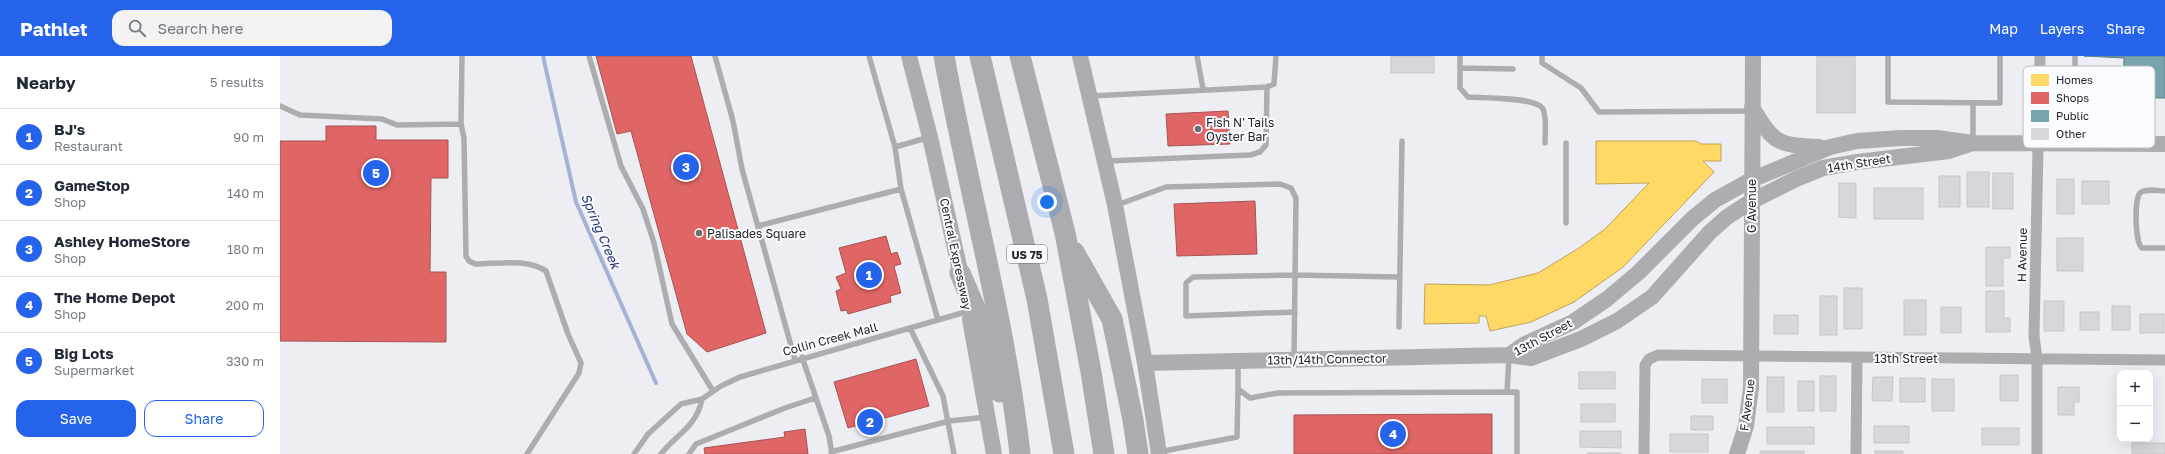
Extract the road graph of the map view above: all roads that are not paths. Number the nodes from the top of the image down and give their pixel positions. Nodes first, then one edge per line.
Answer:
1 (462, 56) edge
2 (589, 56) edge
3 (716, 56) edge
4 (869, 56) edge
5 (909, 56) edge
6 (944, 56) edge
7 (980, 56) edge
8 (1020, 56) edge
9 (1080, 56) edge
10 (1197, 56) edge
11 (1276, 56) edge
12 (1460, 56) edge
13 (1542, 56) edge
14 (1752, 56) edge
15 (1888, 56) edge
16 (2000, 56) edge
17 (2040, 56) edge
18 (2040, 66) edge
19 (1460, 68) junction
20 (1513, 69) dead end
21 (1267, 87) junction
22 (1203, 89) junction
23 (1089, 96) junction
24 (1973, 103) junction
25 (280, 106) edge
26 (1752, 109) junction
27 (462, 124) junction
28 (930, 137) junction
29 (1402, 141) dead end
30 (1545, 142) dead end
31 (2023, 142) edge
32 (1566, 143) dead end
33 (1973, 143) junction
34 (2155, 144) edge
35 (2165, 144) edge
36 (895, 147) junction
37 (1830, 147) junction
38 (2038, 148) edge
39 (1104, 161) junction
40 (1751, 180) junction
41 (901, 189) junction
42 (2165, 191) edge
43 (1750, 202) junction
44 (1114, 205) junction
45 (1566, 223) dead end
46 (758, 226) junction
47 (1065, 234) junction
48 (2165, 248) edge
49 (960, 273) junction
50 (1295, 275) junction
51 (1400, 278) junction
52 (969, 311) junction
53 (1295, 312) junction
54 (938, 320) junction
55 (1399, 327) dead end
56 (910, 328) junction
57 (1509, 355) junction
58 (1751, 356) junction
59 (1857, 357) junction
60 (802, 358) junction
61 (2036, 358) junction
62 (795, 360) junction
63 (1294, 360) junction
64 (2165, 360) edge
65 (1238, 361) junction
66 (1145, 363) junction
67 (1238, 389) junction
68 (713, 391) junction
69 (1507, 392) junction
70 (815, 398) junction
71 (702, 399) junction
72 (988, 417) junction
73 (949, 421) junction
74 (831, 453) edge
75 (1159, 453) edge
76 (527, 454) edge
77 (634, 454) edge
78 (661, 454) edge
79 (689, 454) edge
80 (954, 454) edge
81 (994, 454) edge
82 (1015, 454) edge
83 (1020, 454) edge
84 (1064, 454) edge
85 (1104, 454) edge
86 (1138, 454) edge
87 (1517, 454) edge
88 (1644, 454) edge
89 (1737, 454) edge
90 (1856, 454) edge
91 (2037, 454) edge

1 - 27 lane
2 - 68 lane
3 - 46 lane
4 - 36 lane
5 - 28 street, Central Expressway
6 - 83 highway
7 - 84 highway, US 75
8 - 47 highway
9 - 23 street
10 - 22 lane
11 - 21 lane
12 - 19 lane
13 - 26 lane
14 - 26 street, G Avenue
15 - 24 lane
16 - 24 lane
17 - 18 street, H Avenue
19 - 20 lane
19 - 30 lane
21 - 22 lane
21 - 39 lane
22 - 23 lane
23 - 39 street
24 - 33 lane
25 - 27 lane
26 - 37 street
26 - 40 street, G Avenue
27 - 76 lane
28 - 36 lane
28 - 49 street, Central Expressway
29 - 51 lane
31 - 33 street, 14th Street
32 - 45 lane
33 - 37 street, 14th Street
33 - 43 street, 14th Street
34 - 35 street, 14th Street
36 - 41 lane
37 - 40 street, 14th Street
38 - 61 street, H Avenue
39 - 44 street
40 - 43 street, G Avenue
40 - 57 street, 13th Street
41 - 46 lane
41 - 54 lane
42 - 48 lane
43 - 57 street, 13th Street
43 - 58 street, G Avenue
44 - 50 lane
44 - 66 street
46 - 62 lane
47 - 85 highway
47 - 86 highway
49 - 52 street, Central Expressway
49 - 82 highway
50 - 51 lane
50 - 53 lane
50 - 53 lane
51 - 55 lane
52 - 54 lane, Collin Creek Mall
52 - 72 street, Central Expressway
53 - 63 lane
54 - 56 lane, Collin Creek Mall
56 - 60 lane, Collin Creek Mall
56 - 73 lane
57 - 63 street, 13th/14th Connector
57 - 69 lane
58 - 59 street, 13th Street
58 - 88 street, 13th Street
58 - 89 street, F Avenue
59 - 61 street, 13th Street
59 - 90 street
60 - 62 lane, Collin Creek Mall
60 - 70 lane
61 - 64 street, 13th Street
61 - 91 street, H Avenue
62 - 68 lane, Collin Creek Mall
63 - 65 street, 13th/14th Connector
65 - 66 street, 13th/14th Connector
65 - 67 lane
66 - 75 street
67 - 69 lane
67 - 75 lane
68 - 71 lane, Collin Creek Mall
69 - 87 lane
70 - 74 lane
70 - 79 lane
71 - 77 lane, Collin Creek Mall
71 - 78 lane
72 - 73 lane
72 - 81 street, Central Expressway
73 - 74 lane
73 - 80 lane

